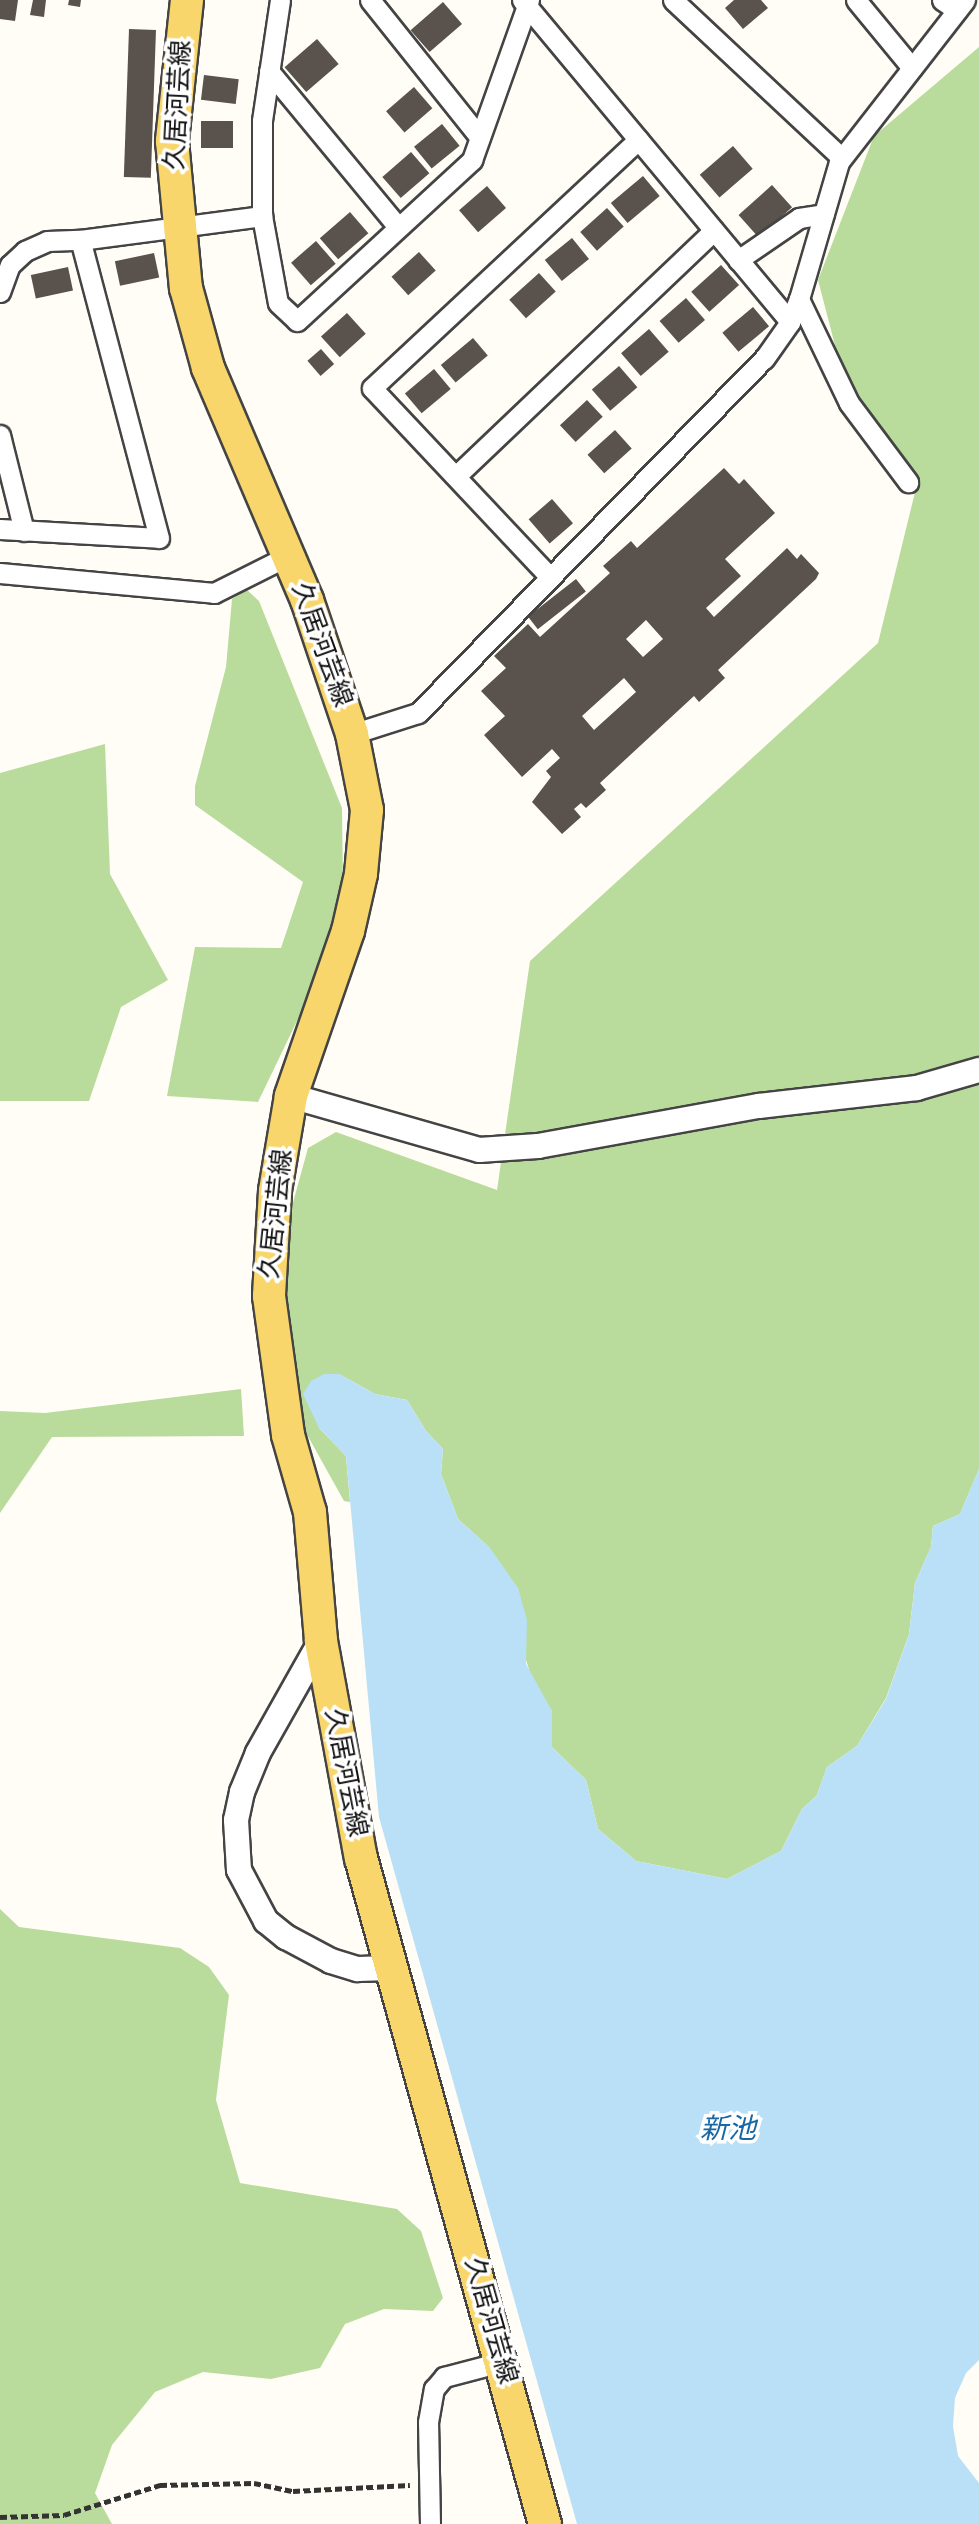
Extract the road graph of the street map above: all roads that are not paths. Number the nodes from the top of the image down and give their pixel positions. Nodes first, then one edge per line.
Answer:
1 (187, 0) edge
2 (280, 0) edge
3 (370, 0) edge
4 (673, 0) edge
5 (856, 0) edge
6 (526, 2) edge
7 (955, 3) edge
8 (912, 68) junction
9 (269, 71) junction
10 (480, 138) junction
11 (638, 140) junction
12 (842, 158) junction
13 (824, 214) junction
14 (262, 216) junction
15 (397, 226) junction
16 (177, 228) junction
17 (714, 230) junction
18 (80, 240) junction
19 (738, 260) junction
20 (0, 292) edge
21 (799, 299) junction
22 (790, 322) junction
23 (0, 435) edge
24 (456, 476) junction
25 (908, 482) dead end
26 (0, 529) edge
27 (24, 531) junction
28 (288, 556) junction
29 (0, 573) edge
30 (549, 576) junction
31 (352, 734) junction
32 (979, 1070) edge
33 (291, 1096) junction
34 (321, 1641) junction
35 (389, 1968) junction
36 (501, 2362) junction
37 (429, 2524) edge
38 (545, 2524) edge

1 - 16 main road, 久居河芸線
2 - 9 street
3 - 10 street
4 - 12 street
5 - 8 street
6 - 10 street
6 - 11 street
7 - 8 street
8 - 12 street
9 - 14 street
9 - 15 street
10 - 15 street
11 - 17 street
11 - 24 street
12 - 13 street
13 - 19 street
13 - 21 street
14 - 15 street
14 - 16 street
16 - 18 street
16 - 28 main road, 久居河芸線
17 - 19 street
17 - 24 street
18 - 20 street
18 - 27 street
19 - 22 street
21 - 22 street
21 - 25 street
22 - 30 street
23 - 27 street
24 - 30 street
26 - 27 street
28 - 29 street
28 - 31 main road, 久居河芸線
30 - 31 street
31 - 33 main road, 久居河芸線
32 - 33 street
33 - 34 main road, 久居河芸線
34 - 35 main road, 久居河芸線
34 - 35 street
35 - 36 main road, 久居河芸線
36 - 37 street
36 - 38 main road, 久居河芸線

